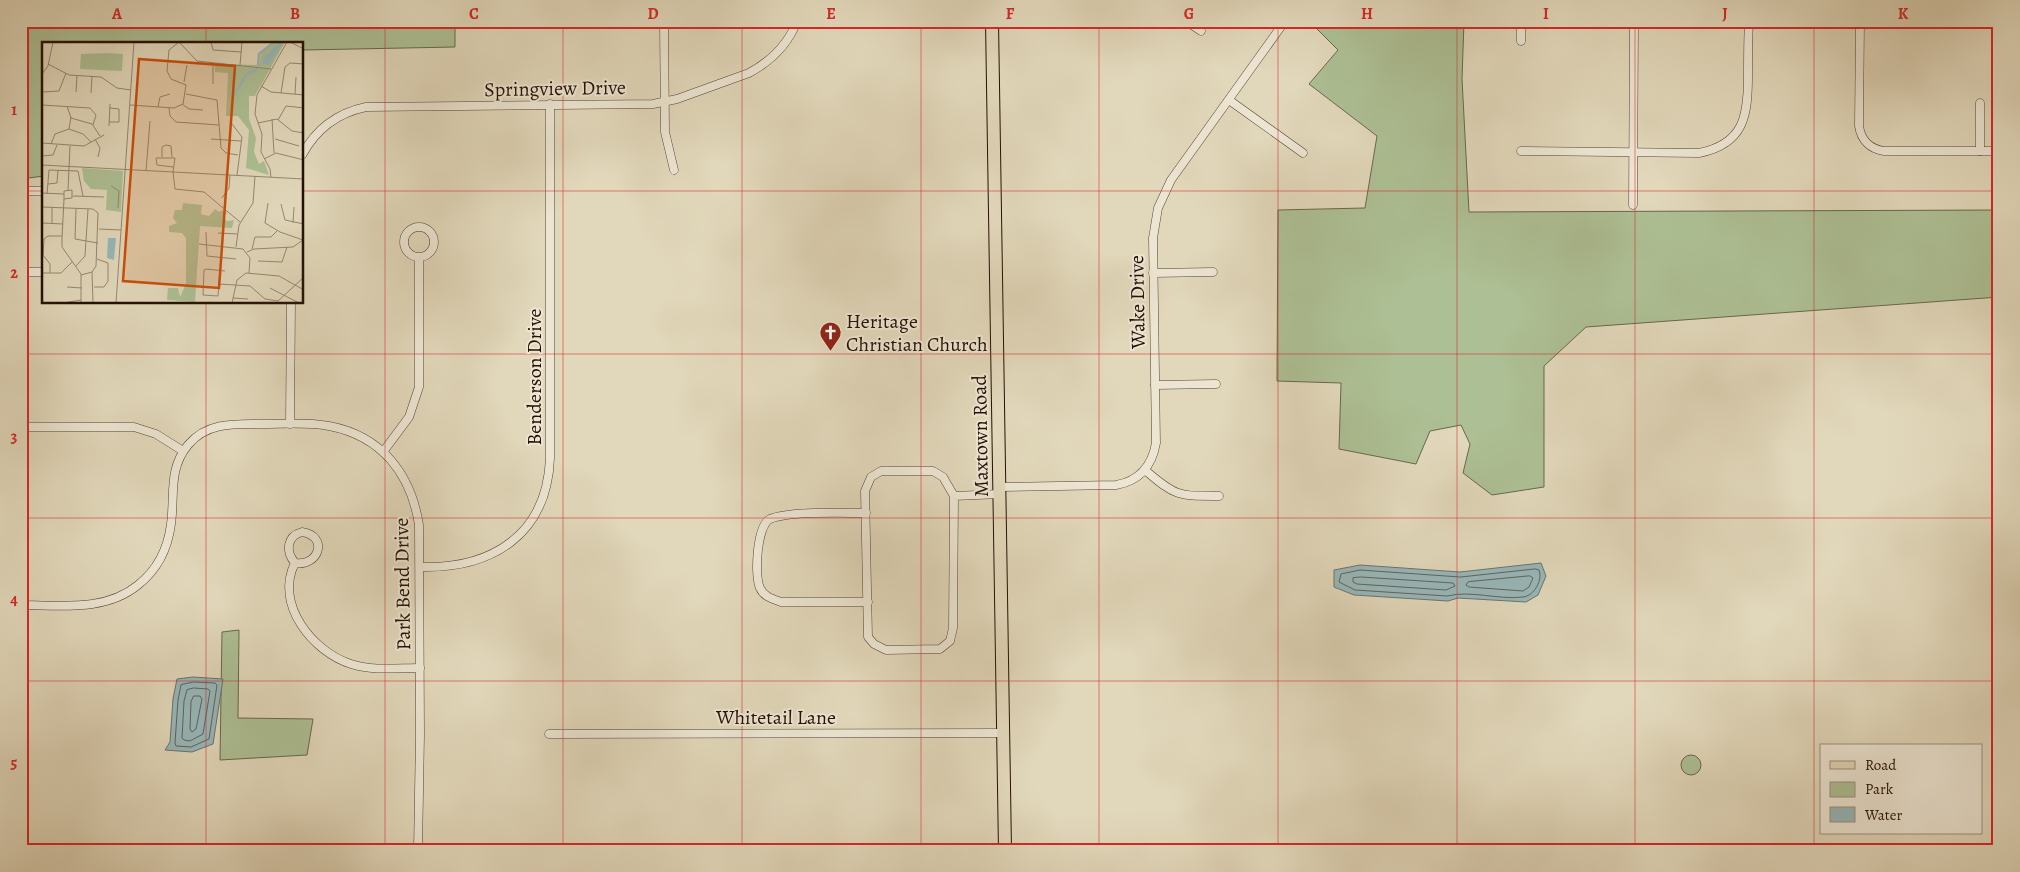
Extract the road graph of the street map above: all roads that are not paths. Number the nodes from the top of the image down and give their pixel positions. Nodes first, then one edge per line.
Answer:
1 (664, 21) edge
2 (797, 21) edge
3 (992, 21) edge
4 (1186, 21) edge
5 (1285, 21) edge
6 (1521, 21) edge
7 (1634, 21) edge
8 (1748, 21) edge
9 (1860, 21) edge
10 (1201, 31) dead end
11 (1521, 41) dead end
12 (1229, 100) junction
13 (664, 102) junction
14 (1980, 103) dead end
15 (550, 104) junction
16 (1521, 151) dead end
17 (1980, 151) junction
18 (1999, 151) edge
19 (304, 152) edge
20 (1303, 153) dead end
21 (1634, 153) junction
22 (674, 170) dead end
23 (42, 191) edge
24 (21, 192) edge
25 (1634, 205) dead end
26 (419, 258) junction
27 (21, 272) edge
28 (42, 272) edge
29 (1214, 272) dead end
30 (1153, 273) junction
31 (291, 304) edge
32 (1216, 384) dead end
33 (1155, 385) junction
34 (290, 424) junction
35 (24, 427) dead end
36 (183, 452) junction
37 (383, 452) junction
38 (1145, 470) junction
39 (1000, 490) junction
40 (954, 496) junction
41 (1219, 496) dead end
42 (866, 513) junction
43 (295, 562) junction
44 (420, 567) junction
45 (868, 602) junction
46 (21, 605) edge
47 (420, 668) junction
48 (1003, 732) junction
49 (550, 734) dead end
50 (418, 851) edge
51 (1006, 851) edge

1 - 13 street
2 - 13 street, Springview Drive
3 - 39 main road, Maxtown Road
4 - 10 street
5 - 12 street, Wake Drive
6 - 11 street
7 - 21 street
8 - 21 street
9 - 17 street
12 - 20 street
12 - 30 street, Wake Drive
13 - 15 street, Springview Drive
13 - 22 street
14 - 17 street
15 - 19 street, Springview Drive
15 - 44 street, Benderson Drive
16 - 21 street
17 - 18 street
21 - 25 street
23 - 24 street
26 - 26 street
26 - 37 street
27 - 28 street
29 - 30 street
30 - 33 street, Wake Drive
31 - 34 street
32 - 33 street
33 - 38 street, Wake Drive
34 - 36 street, Park Bend Drive
34 - 37 street, Park Bend Drive
35 - 36 street
36 - 46 street, Park Bend Drive
37 - 44 street, Park Bend Drive
38 - 39 street
38 - 41 street
39 - 40 street
39 - 48 main road, Maxtown Road
40 - 42 street
40 - 45 street
42 - 45 street
42 - 45 street
43 - 43 street
43 - 47 street
44 - 47 street, Park Bend Drive
47 - 50 street, Park Bend Drive
48 - 49 street, Whitetail Lane
48 - 51 main road, Maxtown Road

